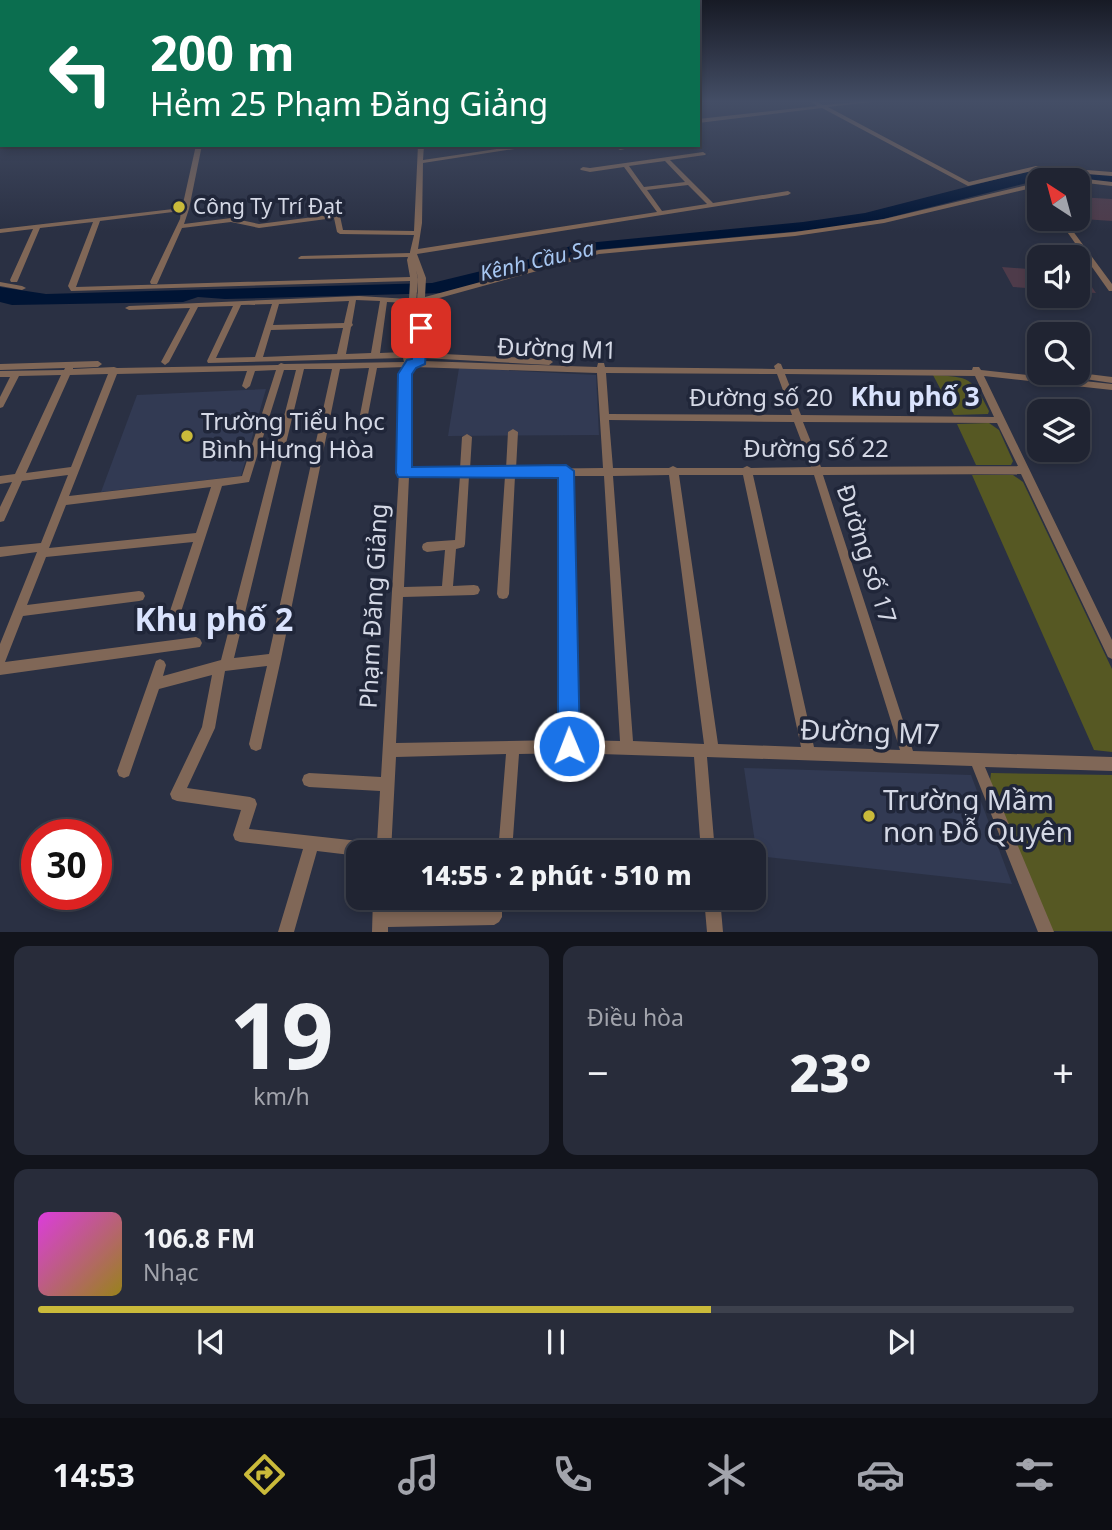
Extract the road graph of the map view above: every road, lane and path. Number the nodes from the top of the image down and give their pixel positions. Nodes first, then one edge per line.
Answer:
1 (894, 144) edge
2 (199, 147) edge
3 (421, 147) edge
4 (523, 147) edge
5 (620, 147) edge
6 (703, 154) dead end
7 (625, 155) dead end
8 (667, 159) junction
9 (420, 162) junction
10 (625, 165) junction
11 (583, 169) dead end
12 (1112, 174) edge
13 (1090, 181) edge
14 (689, 183) junction
15 (1112, 184) edge
16 (1027, 187) edge
17 (643, 189) junction
18 (788, 193) dead end
19 (712, 206) junction
20 (186, 209) junction
21 (660, 212) junction
22 (97, 220) junction
23 (38, 226) junction
24 (181, 226) junction
25 (0, 231) edge
26 (1070, 231) edge
27 (417, 233) junction
28 (414, 254) junction
29 (301, 258) dead end
30 (418, 278) junction
31 (15, 280) dead end
32 (154, 282) dead end
33 (0, 284) edge
34 (22, 288) dead end
35 (1112, 289) edge
36 (353, 299) junction
37 (384, 300) junction
38 (423, 300) junction
39 (276, 302) junction
40 (412, 302) junction
41 (238, 304) junction
42 (195, 305) junction
43 (129, 308) dead end
44 (349, 325) junction
45 (269, 328) junction
46 (375, 360) junction
47 (413, 360) junction
48 (211, 361) junction
49 (339, 361) junction
50 (165, 362) junction
51 (255, 363) junction
52 (281, 366) junction
53 (301, 366) junction
54 (0, 367) edge
55 (69, 368) junction
56 (602, 368) junction
57 (778, 368) junction
58 (114, 370) junction
59 (976, 370) junction
60 (1027, 372) edge
61 (0, 374) edge
62 (16, 374) junction
63 (1090, 378) edge
64 (1112, 380) edge
65 (246, 386) dead end
66 (1112, 387) edge
67 (0, 405) edge
68 (364, 415) dead end
69 (605, 417) junction
70 (797, 418) junction
71 (1001, 420) junction
72 (513, 432) dead end
73 (467, 438) dead end
74 (75, 470) junction
75 (673, 470) junction
76 (747, 470) junction
77 (817, 470) junction
78 (1023, 470) junction
79 (566, 471) junction
80 (609, 471) junction
81 (464, 472) junction
82 (510, 472) junction
83 (404, 473) junction
84 (18, 478) junction
85 (0, 480) edge
86 (218, 482) junction
87 (62, 500) junction
88 (0, 519) edge
89 (201, 537) junction
90 (451, 546) junction
91 (427, 547) dead end
92 (43, 550) junction
93 (0, 552) edge
94 (474, 590) dead end
95 (447, 591) junction
96 (397, 592) junction
97 (503, 594) dead end
98 (139, 596) dead end
99 (19, 611) junction
100 (175, 614) dead end
101 (196, 643) dead end
102 (1112, 653) edge
103 (0, 659) edge
104 (275, 659) junction
105 (160, 665) dead end
106 (223, 666) junction
107 (0, 669) edge
108 (155, 684) junction
109 (256, 744) dead end
110 (569, 746) junction
111 (513, 747) junction
112 (627, 748) junction
113 (389, 750) junction
114 (706, 751) junction
115 (809, 754) junction
116 (909, 758) junction
117 (976, 760) junction
118 (1112, 764) edge
119 (124, 771) dead end
120 (309, 780) dead end
121 (386, 784) junction
122 (384, 840) edge
123 (506, 840) edge
124 (708, 840) edge
125 (313, 843) junction
126 (346, 847) edge
127 (494, 910) edge
128 (713, 910) edge
129 (380, 925) edge
130 (286, 932) edge
131 (715, 932) edge
132 (1046, 932) edge

1 - 12 street
2 - 20 street
3 - 9 street
4 - 9 street
5 - 7 street
6 - 8 street
8 - 10 street
8 - 14 street
9 - 27 street
10 - 11 street
10 - 17 street
13 - 15 street
14 - 17 street
14 - 19 street
16 - 38 street
17 - 21 street
18 - 19 street
19 - 21 street
20 - 22 street
20 - 24 street
21 - 28 street
22 - 23 street
22 - 30 street
23 - 25 street
23 - 31 street
24 - 27 street
24 - 32 street
26 - 35 street
27 - 28 street
28 - 29 street
28 - 30 street
30 - 38 street, Phạm Đăng Giảng
30 - 40 street, Phạm Đăng Giảng
33 - 34 street
36 - 37 street
36 - 39 street
36 - 44 street
37 - 40 street
37 - 46 street
38 - 47 street, Phạm Đăng Giảng
39 - 41 street
39 - 45 street
40 - 47 street, Phạm Đăng Giảng
41 - 42 street
41 - 48 street
42 - 43 street
42 - 50 street
44 - 45 street
44 - 49 street
45 - 51 street
46 - 47 street, Đường M1
46 - 49 street, Đường M1
46 - 68 street
47 - 56 street, Đường M1
47 - 83 street, Phạm Đăng Giảng
48 - 50 street, Đường M1
48 - 51 street, Đường M1
49 - 51 street, Đường M1
49 - 53 street, Đường M1
49 - 104 street
50 - 55 street, Đường M1
51 - 52 street, Đường M1
51 - 58 street, Đường M1
51 - 65 street
52 - 53 street, Đường M1
52 - 86 street
53 - 106 street
54 - 55 street, Đường M1
55 - 58 street, Đường M1
55 - 62 street, Đường M1
55 - 84 street
56 - 57 street, Đường M1
56 - 69 street
57 - 59 street, Đường M1
57 - 70 street, Đường số 17
58 - 74 street
59 - 60 street, Đường M1
59 - 66 street, Đường M1
59 - 71 street
61 - 62 street, Đường M1
62 - 67 street
63 - 64 street, Đường M1
69 - 70 street, Đường số 20
69 - 80 street
70 - 71 street, Đường số 20
70 - 77 street, Đường số 17
71 - 78 street
72 - 82 street
73 - 81 street
74 - 84 street
74 - 87 street
75 - 76 street, Đường Số 22
75 - 80 street, Đường Số 22
75 - 114 street
76 - 77 street, Đường Số 22
76 - 115 street
77 - 78 street, Đường Số 22
77 - 116 street, Đường số 17
78 - 102 street
79 - 80 street, Đường Số 22
79 - 82 street, Đường Số 22
79 - 110 street
80 - 112 street
81 - 82 street, Đường Số 22
81 - 83 street, Đường Số 22
81 - 90 street
82 - 97 street
83 - 96 street, Phạm Đăng Giảng
84 - 85 street
84 - 88 street
86 - 87 street
86 - 89 street
87 - 92 street
89 - 92 street
89 - 100 street
90 - 91 street
90 - 95 street
92 - 93 street
92 - 99 street
94 - 95 street
95 - 96 street
96 - 113 street, Phạm Đăng Giảng
98 - 99 street
99 - 103 street
101 - 107 street
104 - 106 street
104 - 109 street
105 - 108 street
106 - 108 street
106 - 125 street
108 - 119 street
110 - 111 street, Đường M7
110 - 112 street, Đường M7
111 - 113 street, Đường M7
111 - 123 street
112 - 114 street, Đường M7
113 - 121 street, Phạm Đăng Giảng
114 - 115 street, Đường M7
114 - 124 street
115 - 116 street, Đường M7
116 - 117 street, Đường M7
117 - 118 street, Đường M7
117 - 132 street
120 - 121 street
121 - 122 street, Phạm Đăng Giảng
125 - 126 street
125 - 130 street
127 - 129 street
128 - 131 street

